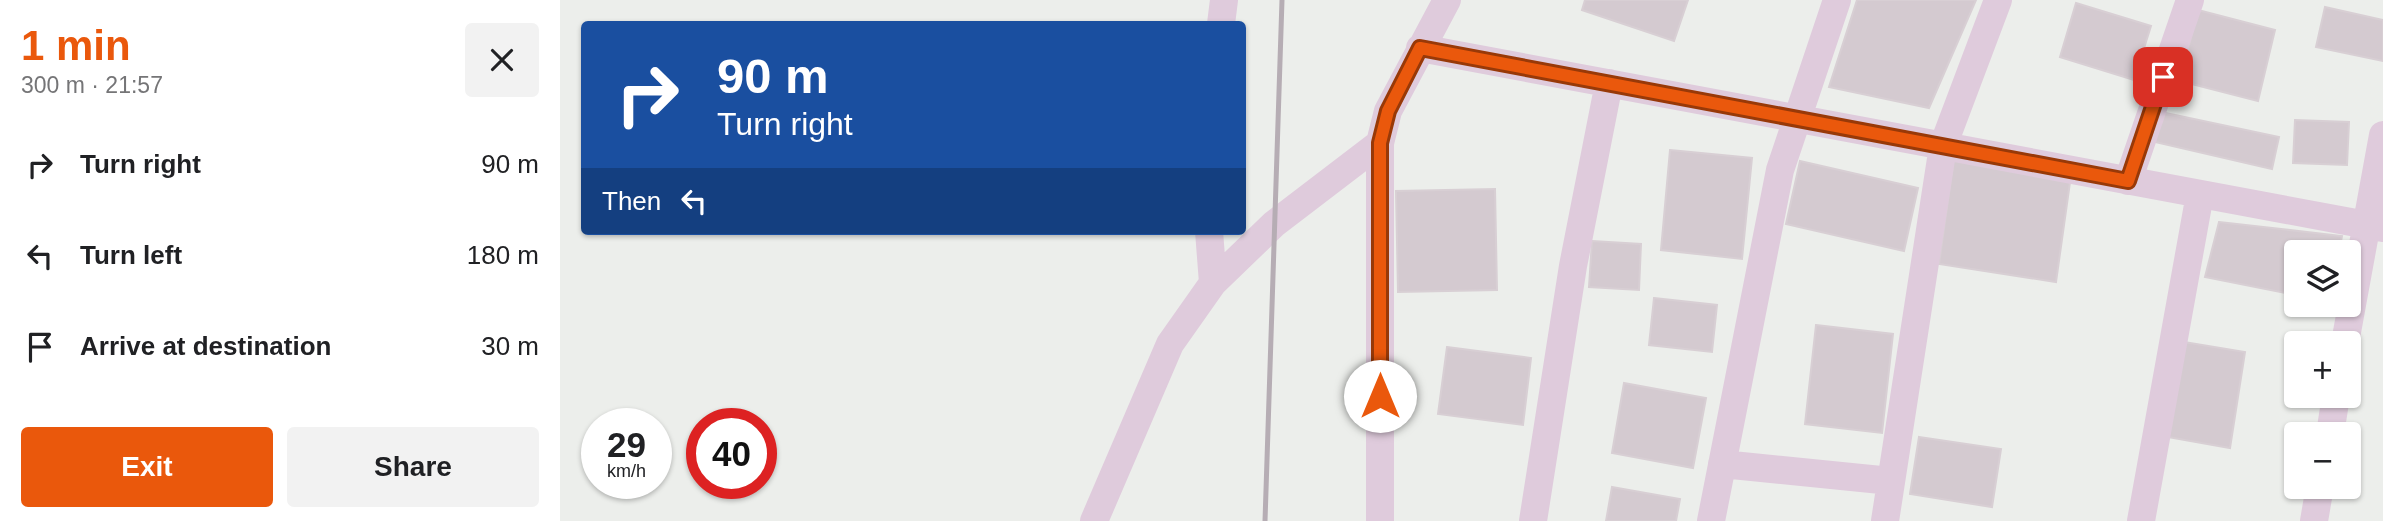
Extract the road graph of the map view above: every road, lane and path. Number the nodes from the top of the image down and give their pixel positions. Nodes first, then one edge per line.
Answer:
1 (1224, 0) edge
2 (1447, 0) edge
3 (1837, 0) edge
4 (1998, 0) edge
5 (2190, 0) edge
6 (1221, 21) edge
7 (1420, 48) junction
8 (1609, 83) junction
9 (1797, 118) junction
10 (2383, 135) edge
11 (1380, 143) junction
12 (1943, 146) junction
13 (2128, 181) junction
14 (2200, 194) junction
15 (2374, 227) edge
16 (1209, 235) edge
17 (1213, 283) junction
18 (2348, 331) edge
19 (1722, 464) junction
20 (1891, 481) junction
21 (2318, 499) edge
22 (1094, 521) edge
23 (1380, 521) edge
24 (1533, 521) edge
25 (1711, 521) edge
26 (1885, 521) edge
27 (2141, 521) edge
28 (2314, 521) edge

1 - 6 street
2 - 7 street
3 - 9 street
4 - 12 street
5 - 13 street
7 - 8 street
7 - 11 street
8 - 9 street
8 - 24 street
9 - 12 street
9 - 19 street
10 - 15 street
11 - 17 street
11 - 23 street
12 - 13 street
12 - 20 street
13 - 14 street
14 - 15 street
14 - 27 street
15 - 18 street
16 - 17 street
17 - 22 street
19 - 20 street
19 - 25 street
20 - 26 street
21 - 28 street

